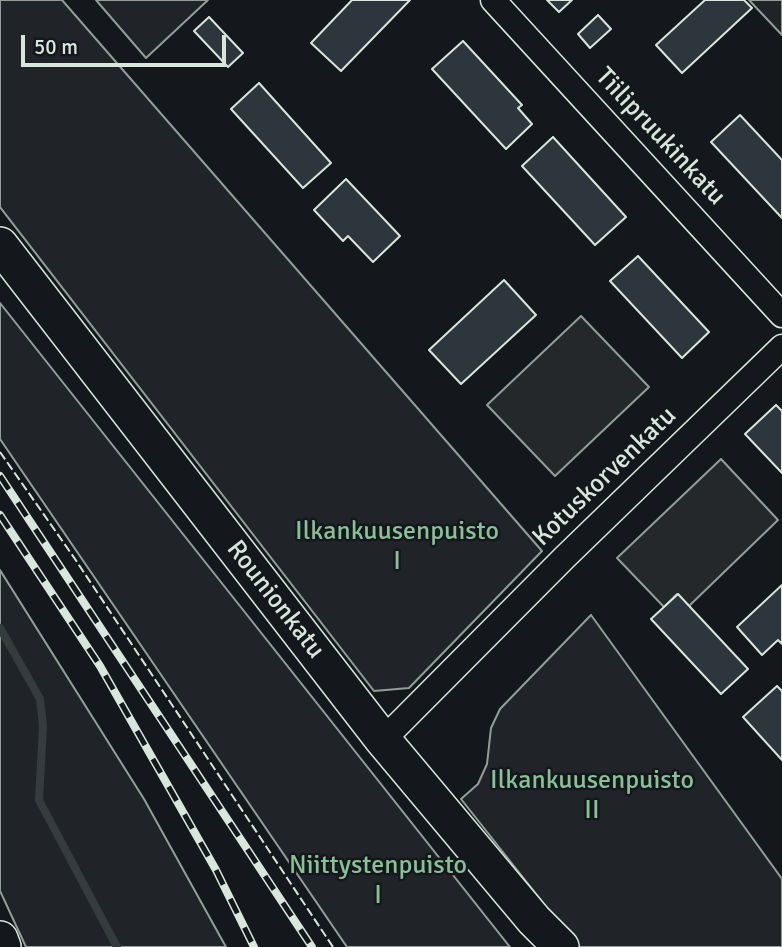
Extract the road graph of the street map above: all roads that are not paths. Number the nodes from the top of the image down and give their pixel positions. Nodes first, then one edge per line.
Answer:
1 (494, 0) edge
2 (0, 245) edge
3 (782, 315) edge
4 (782, 348) edge
5 (383, 740) junction
6 (0, 939) edge
7 (3, 947) edge
8 (561, 947) edge

1 - 3 street, Tiilipruukinkatu
2 - 5 main road, Rounionkatu
4 - 5 street, Kotuskorvenkatu
5 - 8 main road, Rounionkatu
6 - 7 main road

